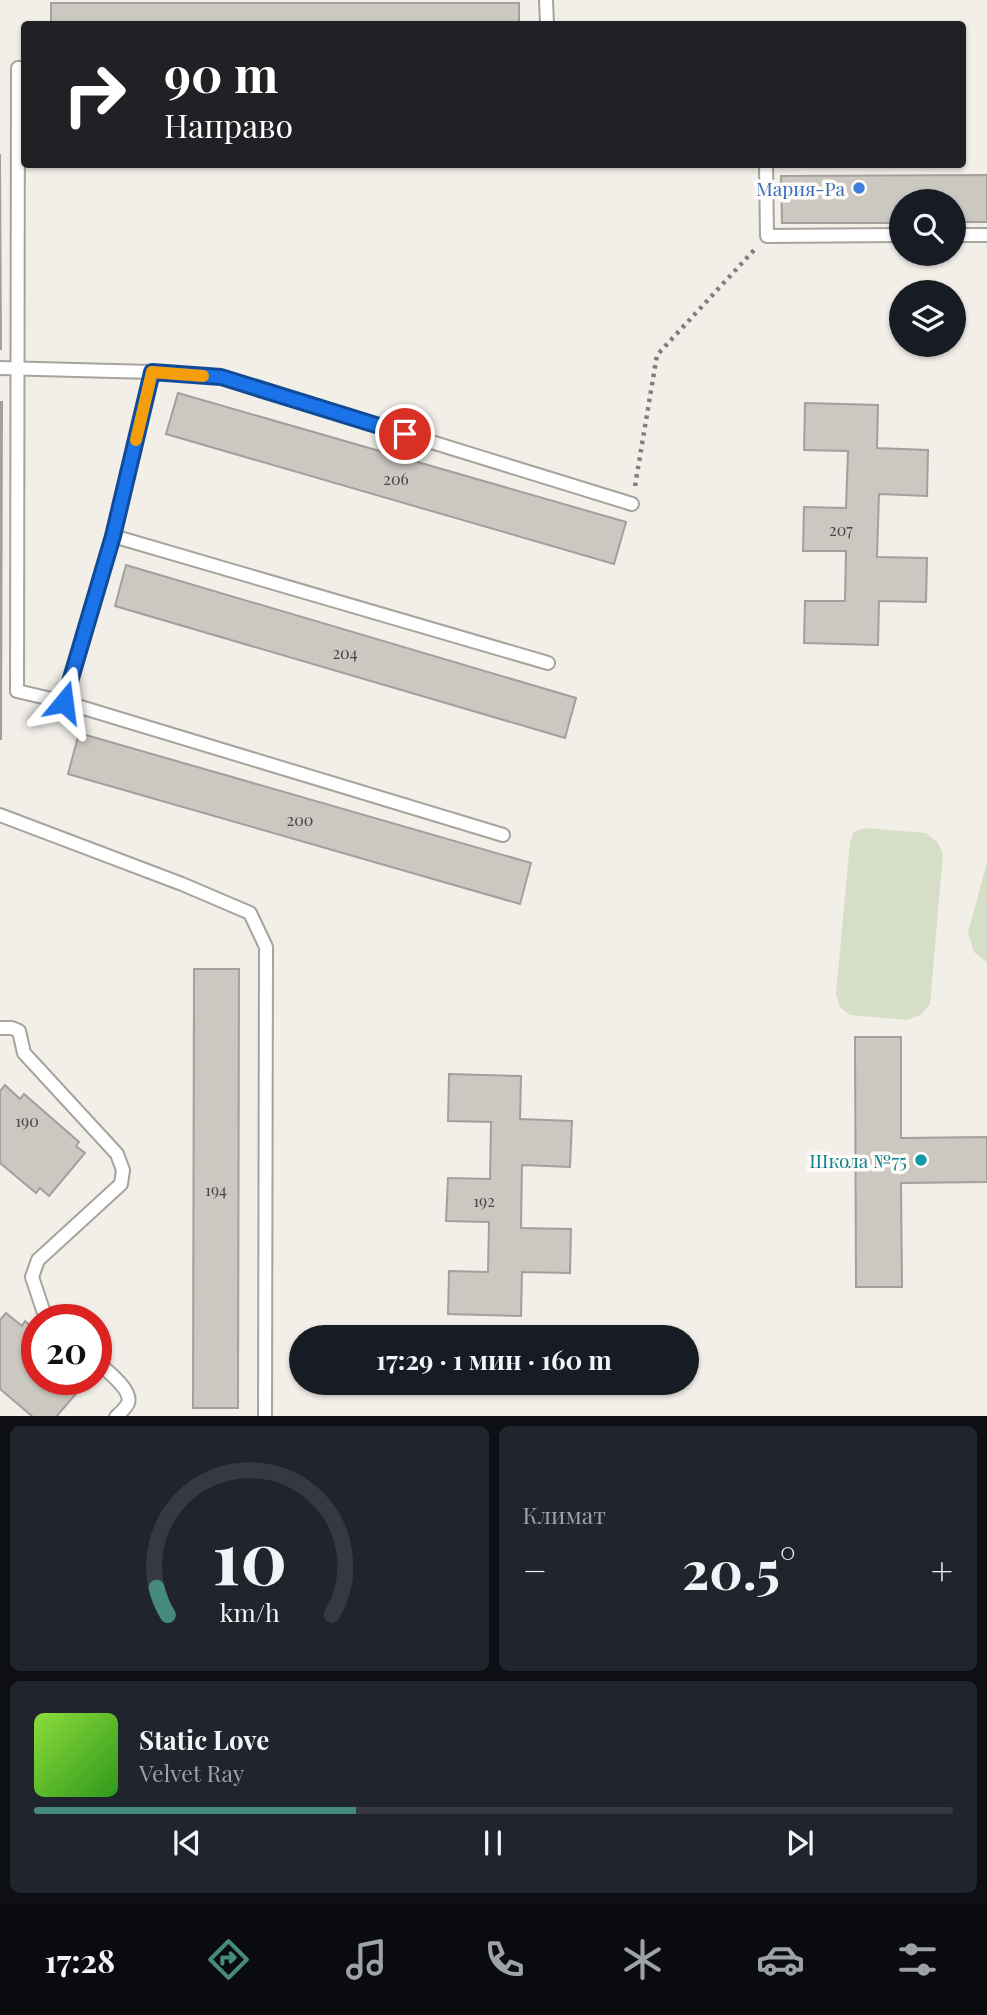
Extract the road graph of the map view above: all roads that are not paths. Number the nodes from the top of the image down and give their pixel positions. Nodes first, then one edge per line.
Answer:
1 (546, 0) edge
2 (547, 21) edge
3 (21, 68) edge
4 (766, 168) edge
5 (889, 235) edge
6 (966, 235) edge
7 (987, 235) edge
8 (0, 368) edge
9 (17, 368) junction
10 (152, 372) junction
11 (632, 504) road end
12 (113, 536) junction
13 (548, 663) dead end
14 (64, 702) junction
15 (0, 815) edge
16 (503, 835) dead end
17 (0, 1028) edge
18 (41, 1304) edge
19 (112, 1377) edge
20 (116, 1416) edge
21 (265, 1416) edge

1 - 2 lane
3 - 9 lane
4 - 5 lane
6 - 7 lane
8 - 9 lane
9 - 10 lane
9 - 14 lane
10 - 11 lane
10 - 12 lane
12 - 13 lane
12 - 14 lane
14 - 16 lane
15 - 21 lane
17 - 18 lane
19 - 20 lane

